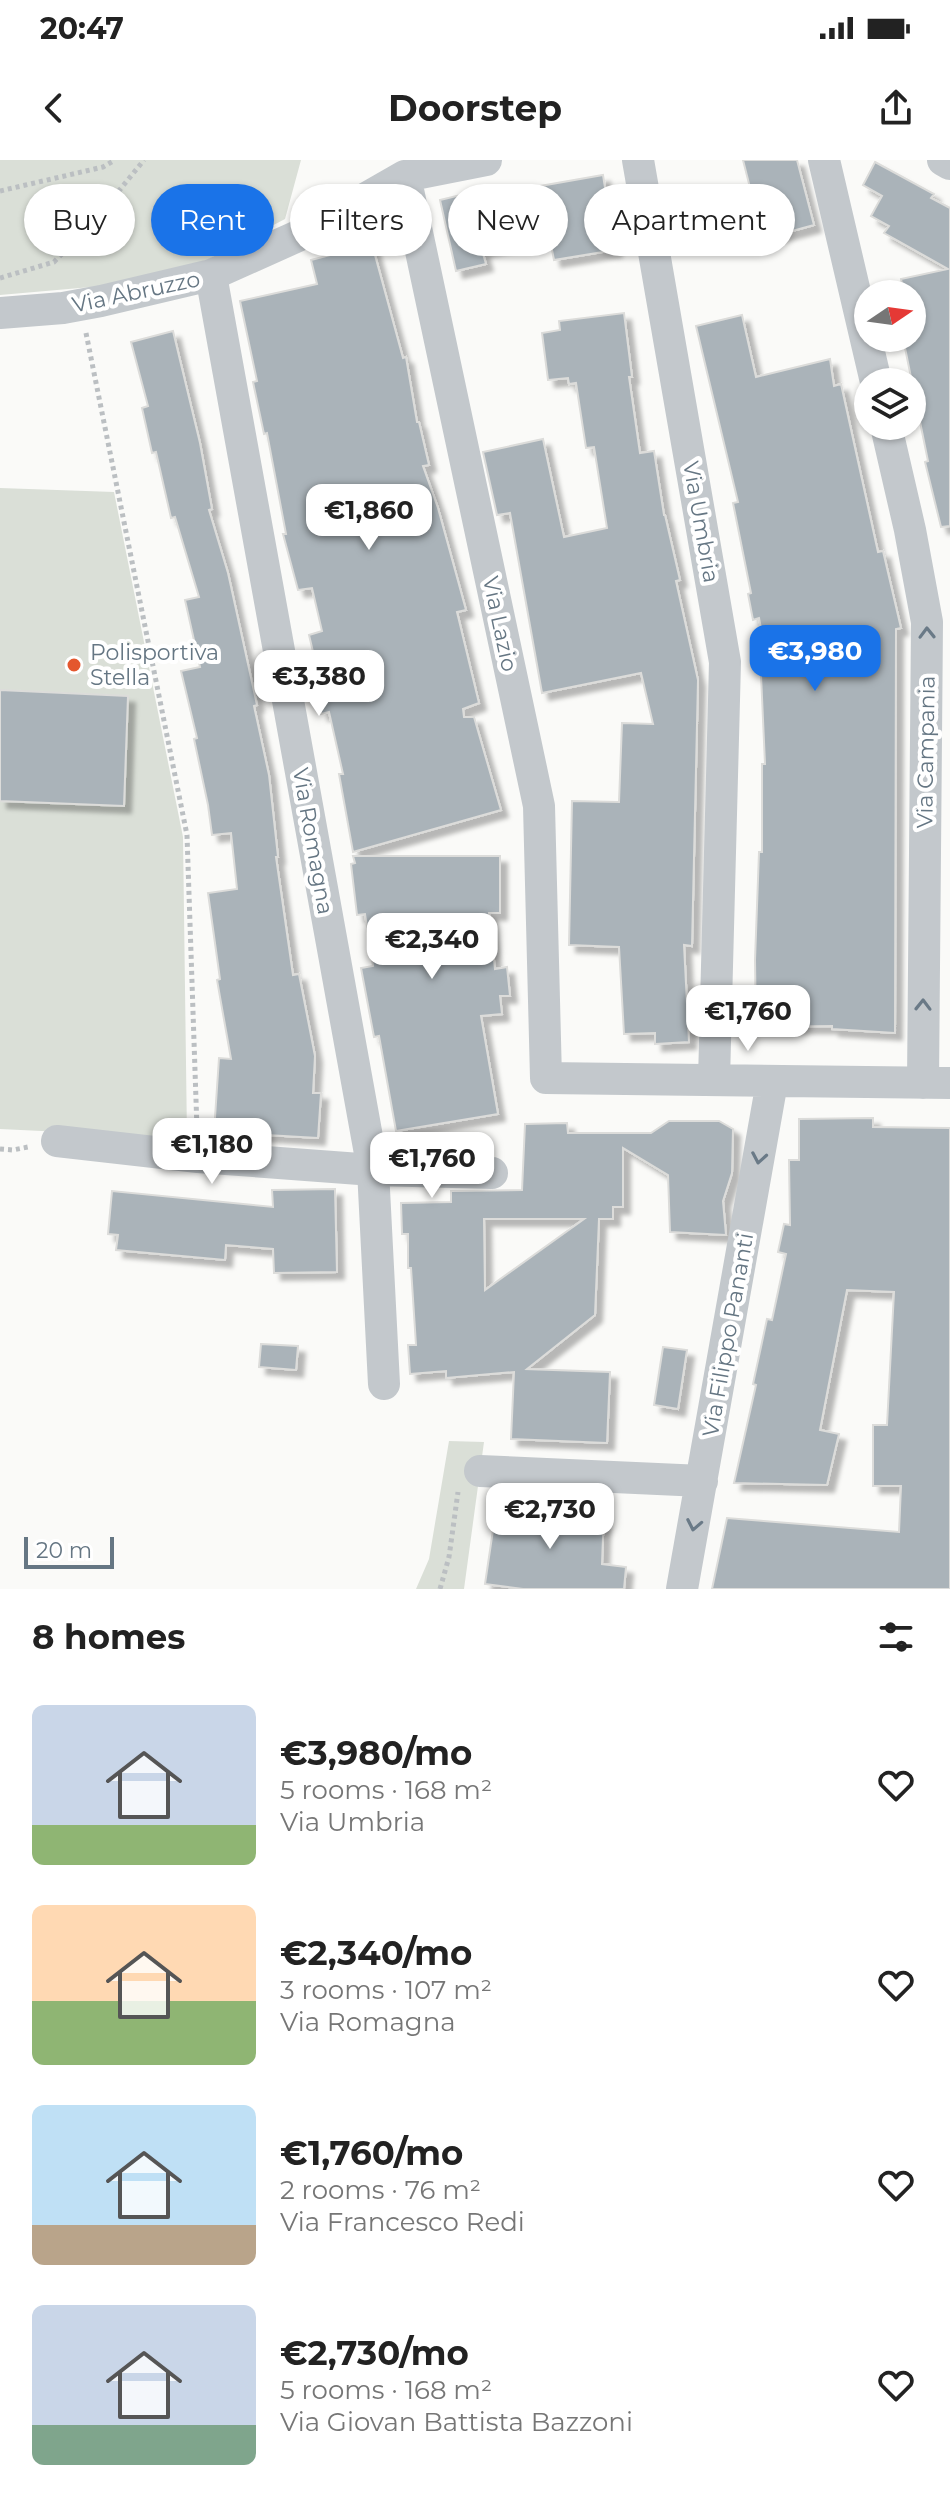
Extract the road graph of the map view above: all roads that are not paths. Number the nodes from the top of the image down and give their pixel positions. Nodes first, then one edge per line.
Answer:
1 (486, 160) edge
2 (638, 160) edge
3 (824, 160) edge
4 (943, 160) edge
5 (950, 164) edge
6 (405, 176) junction
7 (211, 275) junction
8 (0, 313) edge
9 (873, 368) edge
10 (889, 440) edge
11 (714, 1080) junction
12 (772, 1082) junction
13 (936, 1083) edge
14 (57, 1141) dead end
15 (373, 1170) junction
16 (492, 1173) dead end
17 (384, 1384) dead end
18 (480, 1471) road end
19 (702, 1481) junction
20 (682, 1589) edge

1 - 6 street, Via Abruzzo
2 - 11 street, Via Umbria
3 - 9 street
4 - 5 street
6 - 7 street, Via Abruzzo
6 - 11 street, Via Lazio
7 - 8 street, Via Abruzzo
7 - 15 street, Via Romagna
13 -> 10 street, Via Campania
11 - 12 street
12 - 13 street
12 -> 19 street, Via Filippo Pananti
14 - 15 street
15 - 16 street
15 - 17 street, Via Romagna
18 - 19 street
19 -> 20 street, Via Filippo Pananti

